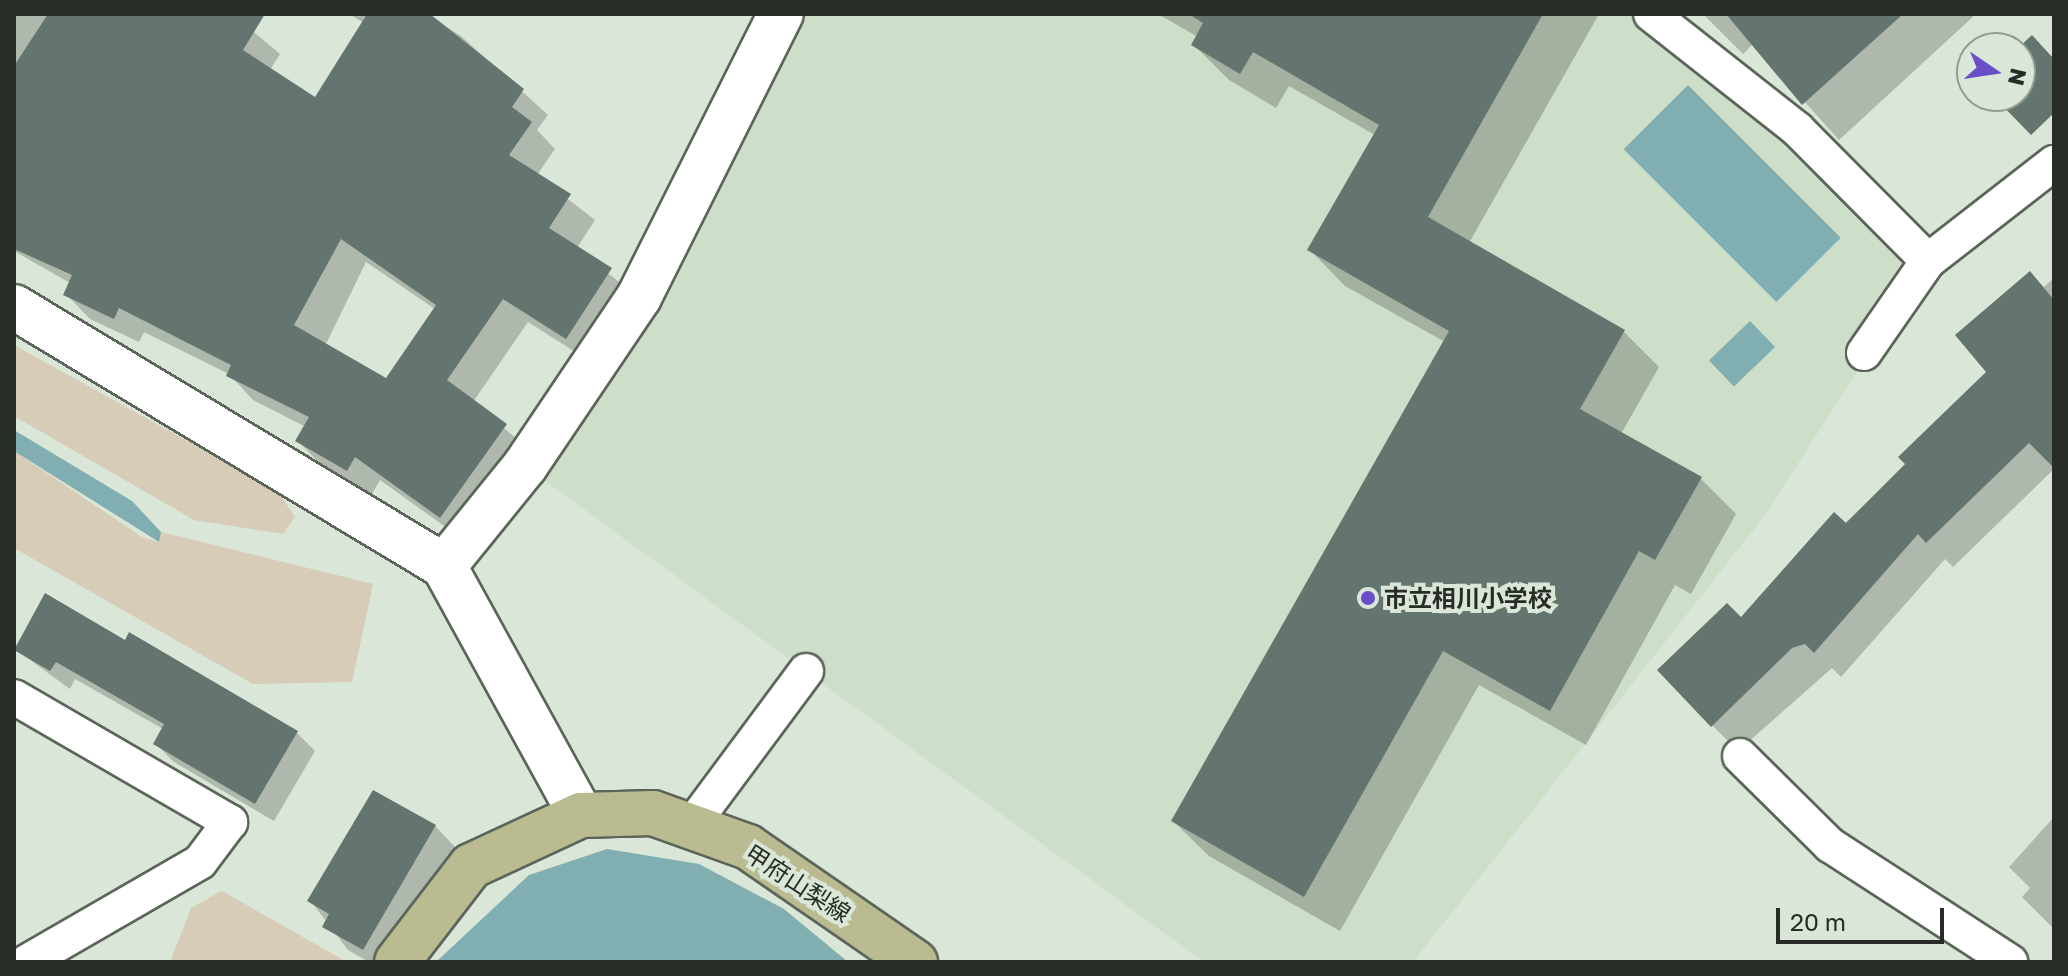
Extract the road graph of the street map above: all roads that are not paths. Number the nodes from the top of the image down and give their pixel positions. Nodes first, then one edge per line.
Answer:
1 (781, 14) edge
2 (1651, 14) edge
3 (2054, 163) edge
4 (1928, 261) junction
5 (14, 307) edge
6 (1864, 353) dead end
7 (444, 566) junction
8 (806, 671) dead end
9 (14, 697) edge
10 (1740, 756) dead end
11 (581, 815) junction
12 (691, 826) junction
13 (27, 962) edge
14 (397, 962) edge
15 (915, 962) edge
16 (2010, 962) edge

1 - 7 street
2 - 4 lane
3 - 4 lane
4 - 6 lane
5 - 7 street
7 - 11 street
8 - 12 lane
9 - 13 lane
10 - 16 lane
11 - 12 main road, 甲府山梨線
11 - 14 main road, 甲府山梨線
12 - 15 main road, 甲府山梨線

